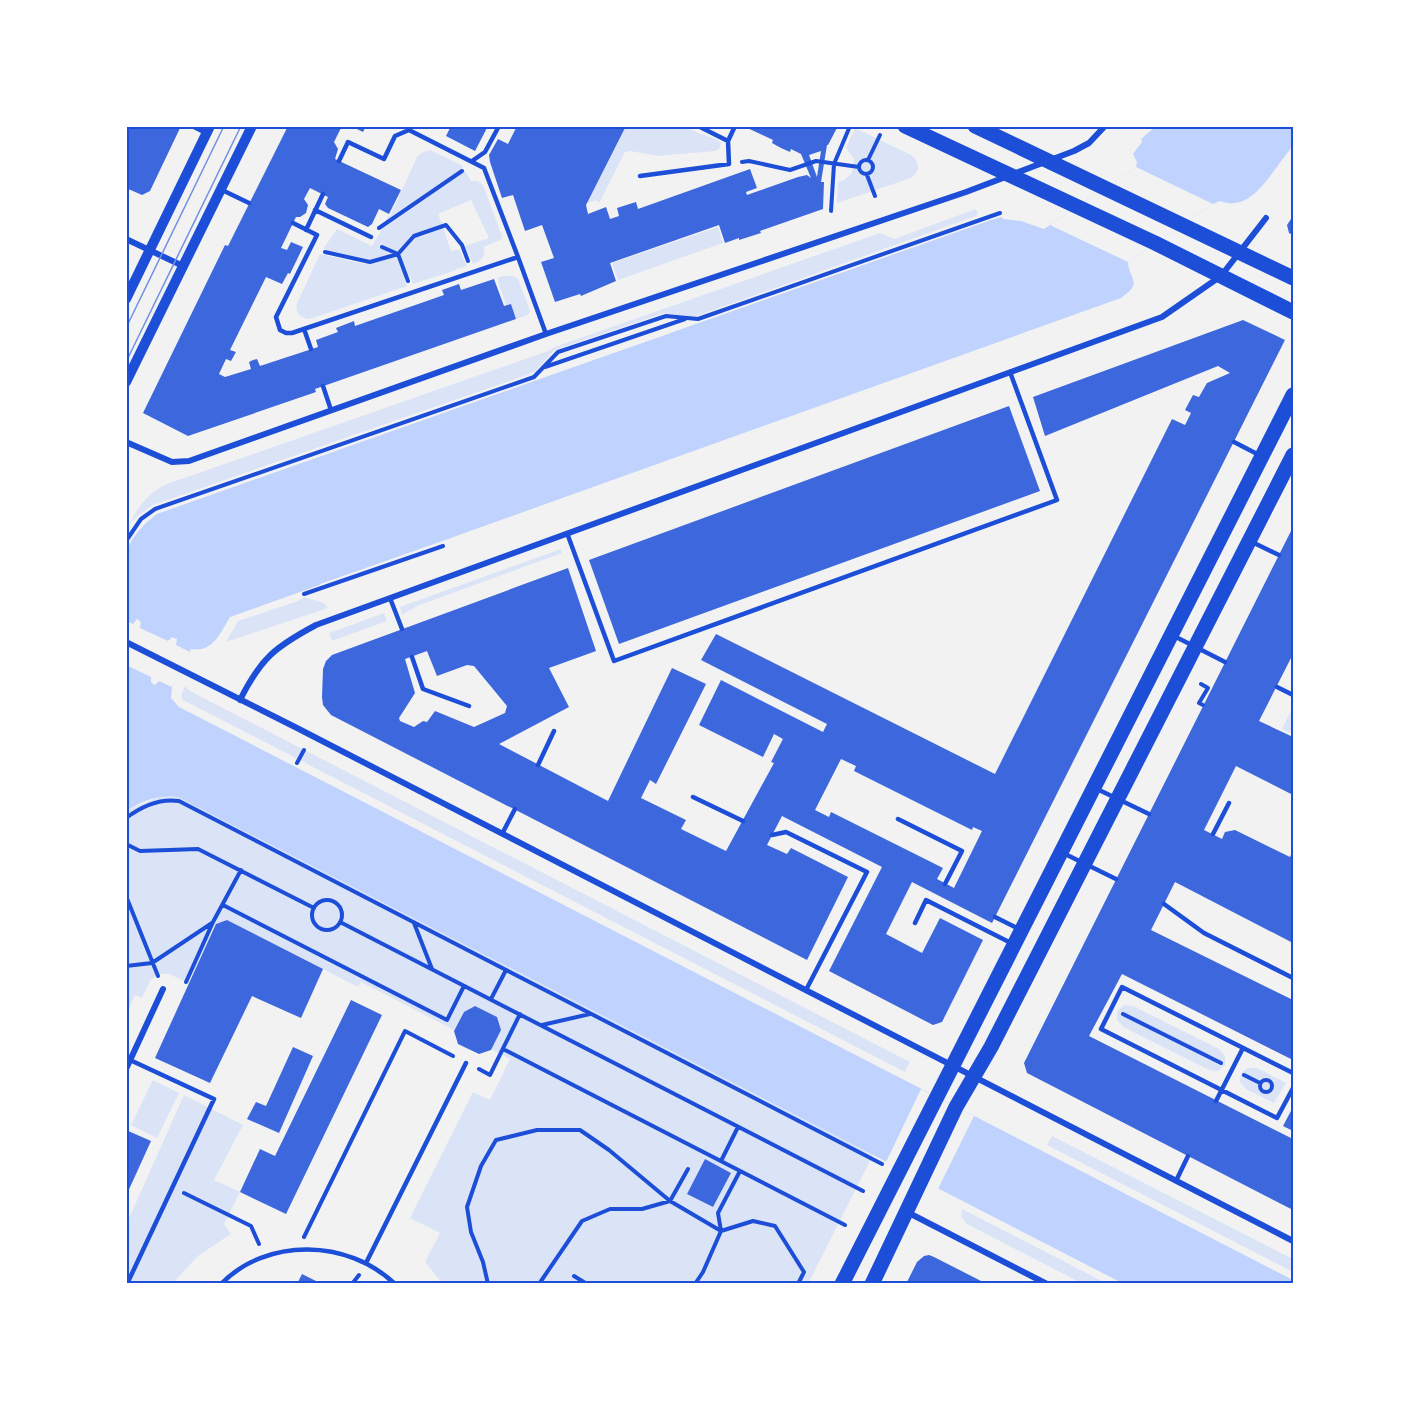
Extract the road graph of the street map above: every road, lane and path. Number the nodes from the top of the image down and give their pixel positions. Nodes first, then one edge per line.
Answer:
1 (192, 126) edge
2 (252, 126) edge
3 (499, 126) edge
4 (698, 126) edge
5 (735, 126) edge
6 (850, 126) edge
7 (905, 126) edge
8 (975, 126) edge
9 (1105, 126) edge
10 (209, 130) edge
11 (879, 135) dead end
12 (728, 141) junction
13 (339, 160) dead end
14 (868, 160) junction
15 (472, 161) junction
16 (1048, 161) junction
17 (729, 164) junction
18 (834, 164) junction
19 (859, 167) junction
20 (867, 175) junction
21 (1007, 175) junction
22 (640, 176) dead end
23 (221, 189) junction
24 (323, 194) dead end
25 (875, 196) dead end
26 (249, 203) dead end
27 (315, 210) junction
28 (831, 211) dead end
29 (1000, 213) dead end
30 (1266, 218) dead end
31 (293, 223) dead end
32 (306, 230) junction
33 (371, 237) junction
34 (126, 239) edge
35 (310, 249) junction
36 (150, 250) junction
37 (1240, 252) junction
38 (398, 254) junction
39 (518, 257) junction
40 (183, 266) junction
41 (473, 272) junction
42 (1221, 276) junction
43 (1293, 278) edge
44 (413, 293) junction
45 (126, 299) edge
46 (1293, 312) edge
47 (689, 318) junction
48 (304, 329) junction
49 (546, 334) junction
50 (311, 349) dead end
51 (542, 369) junction
52 (1010, 372) junction
53 (126, 382) edge
54 (323, 386) dead end
55 (1293, 395) edge
56 (331, 411) junction
57 (126, 442) edge
58 (1234, 442) dead end
59 (1293, 455) edge
60 (1262, 456) junction
61 (567, 533) junction
62 (126, 541) edge
63 (1250, 541) junction
64 (443, 546) dead end
65 (1279, 555) dead end
66 (304, 594) dead end
67 (390, 598) junction
68 (402, 629) dead end
69 (1171, 635) junction
70 (126, 642) edge
71 (1195, 647) junction
72 (412, 657) dead end
73 (1225, 662) dead end
74 (1201, 684) dead end
75 (1277, 687) dead end
76 (1293, 695) edge
77 (240, 700) junction
78 (1203, 705) dead end
79 (469, 706) dead end
80 (555, 731) dead end
81 (304, 750) dead end
82 (297, 763) dead end
83 (538, 765) dead end
84 (1094, 787) junction
85 (693, 797) dead end
86 (1118, 799) junction
87 (1229, 803) dead end
88 (514, 809) dead end
89 (1149, 814) dead end
90 (126, 818) edge
91 (898, 819) dead end
92 (742, 821) dead end
93 (502, 834) junction
94 (1213, 834) dead end
95 (772, 836) dead end
96 (126, 844) edge
97 (1060, 852) junction
98 (1084, 863) junction
99 (241, 870) junction
100 (1116, 879) dead end
101 (945, 884) dead end
102 (126, 896) edge
103 (1164, 904) dead end
104 (223, 905) junction
105 (314, 908) junction
106 (995, 916) dead end
107 (213, 922) junction
108 (340, 922) junction
109 (414, 922) junction
110 (915, 923) dead end
111 (1021, 930) junction
112 (1013, 945) junction
113 (152, 963) junction
114 (126, 966) edge
115 (433, 969) junction
116 (506, 970) junction
117 (1293, 978) edge
118 (186, 982) dead end
119 (464, 986) junction
120 (163, 989) joint
121 (806, 990) junction
122 (490, 999) junction
123 (1112, 1008) junction
124 (520, 1014) junction
125 (591, 1014) junction
126 (1180, 1017) junction
127 (541, 1025) junction
128 (1169, 1037) junction
129 (1243, 1048) junction
130 (503, 1049) junction
131 (1159, 1058) junction
132 (130, 1060) junction
133 (466, 1063) junction
134 (952, 1065) junction
135 (126, 1069) edge
136 (1232, 1069) junction
137 (1293, 1073) edge
138 (974, 1076) junction
139 (1260, 1083) dead end
140 (1293, 1088) edge
141 (1222, 1090) junction
142 (1216, 1101) dead end
143 (738, 1127) junction
144 (1188, 1156) dead end
145 (713, 1157) junction
146 (721, 1161) junction
147 (877, 1161) dead end
148 (711, 1162) dead end
149 (688, 1169) dead end
150 (740, 1171) junction
151 (1176, 1181) junction
152 (172, 1188) junction
153 (863, 1191) dead end
154 (670, 1201) junction
155 (906, 1212) junction
156 (845, 1225) dead end
157 (721, 1231) junction
158 (1293, 1241) edge
159 (298, 1249) junction
160 (264, 1257) junction
161 (366, 1263) junction
162 (574, 1276) dead end
163 (127, 1284) edge
164 (220, 1284) edge
165 (395, 1284) edge
166 (488, 1284) edge
167 (539, 1284) edge
168 (587, 1284) edge
169 (695, 1284) edge
170 (798, 1284) edge
171 (842, 1284) edge
172 (872, 1284) edge
173 (1047, 1284) edge

1 - 10 lane
2 - 23 street
3 - 15 lane
4 - 12 lane
5 - 12 lane
6 - 18 path
7 - 21 main road
8 - 16 main road
9 - 16 street
10 - 36 street
11 - 14 path
12 - 17 lane
13 - 15 lane
14 - 19 path
14 - 20 path
15 - 33 path
15 - 39 lane
16 - 21 street
16 - 37 main road
17 - 18 path
17 - 22 lane
18 - 19 path
18 - 28 path
19 - 20 path
20 - 25 path
21 - 42 main road
21 - 49 street
23 - 26 lane
23 - 40 street
24 - 27 lane
27 - 32 lane
27 - 33 lane
29 - 47 path
30 - 37 street
31 - 32 lane
32 - 35 lane
33 - 38 path
34 - 36 street
35 - 38 path
35 - 48 lane
36 - 40 street
36 - 45 street
37 - 42 street
37 - 43 main road
38 - 41 path
38 - 44 path
39 - 41 lane
39 - 49 lane
40 - 53 street
41 - 44 lane
42 - 46 main road
42 - 52 street
44 - 48 lane
47 - 51 path
47 - 51 path
48 - 50 lane
49 - 56 street
51 - 62 path
52 - 61 street
52 - 61 lane
54 - 56 lane
55 - 60 main road
56 - 57 street
58 - 60 lane
59 - 63 main road
60 - 69 main road
61 - 67 street
63 - 65 lane
63 - 71 main road
64 - 66 path
67 - 68 lane
67 - 77 street
69 - 71 lane
69 - 84 main road
70 - 77 street
71 - 73 lane
71 - 86 main road
72 - 79 lane
74 - 78 path
75 - 76 lane
77 - 93 street
80 - 83 lane
81 - 82 path
84 - 86 lane
84 - 97 main road
85 - 92 lane
86 - 89 lane
86 - 98 main road
87 - 94 lane
88 - 93 lane
90 - 109 path
91 - 101 lane
93 - 121 street
95 - 121 lane
96 - 99 path
97 - 98 lane
97 - 111 main road
98 - 100 lane
98 - 138 main road
99 - 104 path
99 - 105 path
102 - 113 path
103 - 117 lane
104 - 107 path
104 - 119 path
105 - 108 path
105 - 108 path
106 - 111 lane
107 - 113 path
107 - 118 path
108 - 115 path
109 - 115 path
109 - 116 path
110 - 112 lane
111 - 112 main road
112 - 134 main road
113 - 114 path
113 - 120 path
115 - 119 path
116 - 122 path
116 - 125 path
119 - 122 path
120 - 132 street
121 - 134 street
122 - 124 path
123 - 126 lane
123 - 128 path
123 - 131 lane
124 - 127 path
124 - 130 path
125 - 127 path
125 - 147 path
126 - 128 path
126 - 129 lane
127 - 143 path
128 - 131 path
128 - 136 path
129 - 136 lane
129 - 137 lane
130 - 133 path
130 - 145 path
131 - 141 lane
132 - 135 street
132 - 152 lane
133 - 159 path
133 - 161 lane
134 - 138 street
134 - 171 main road
136 - 139 path
136 - 141 lane
138 - 151 street
138 - 155 main road
140 - 141 lane
141 - 142 lane
143 - 146 path
143 - 153 path
144 - 151 lane
145 - 146 path
145 - 148 path
146 - 150 path
149 - 154 path
150 - 156 path
150 - 157 path
151 - 158 street
152 - 160 path
152 - 163 lane
154 - 157 path
154 - 166 path
154 - 167 path
155 - 172 main road
155 - 173 street
157 - 169 path
157 - 170 path
159 - 160 lane
159 - 161 lane
160 - 164 lane
161 - 165 lane
162 - 168 path

